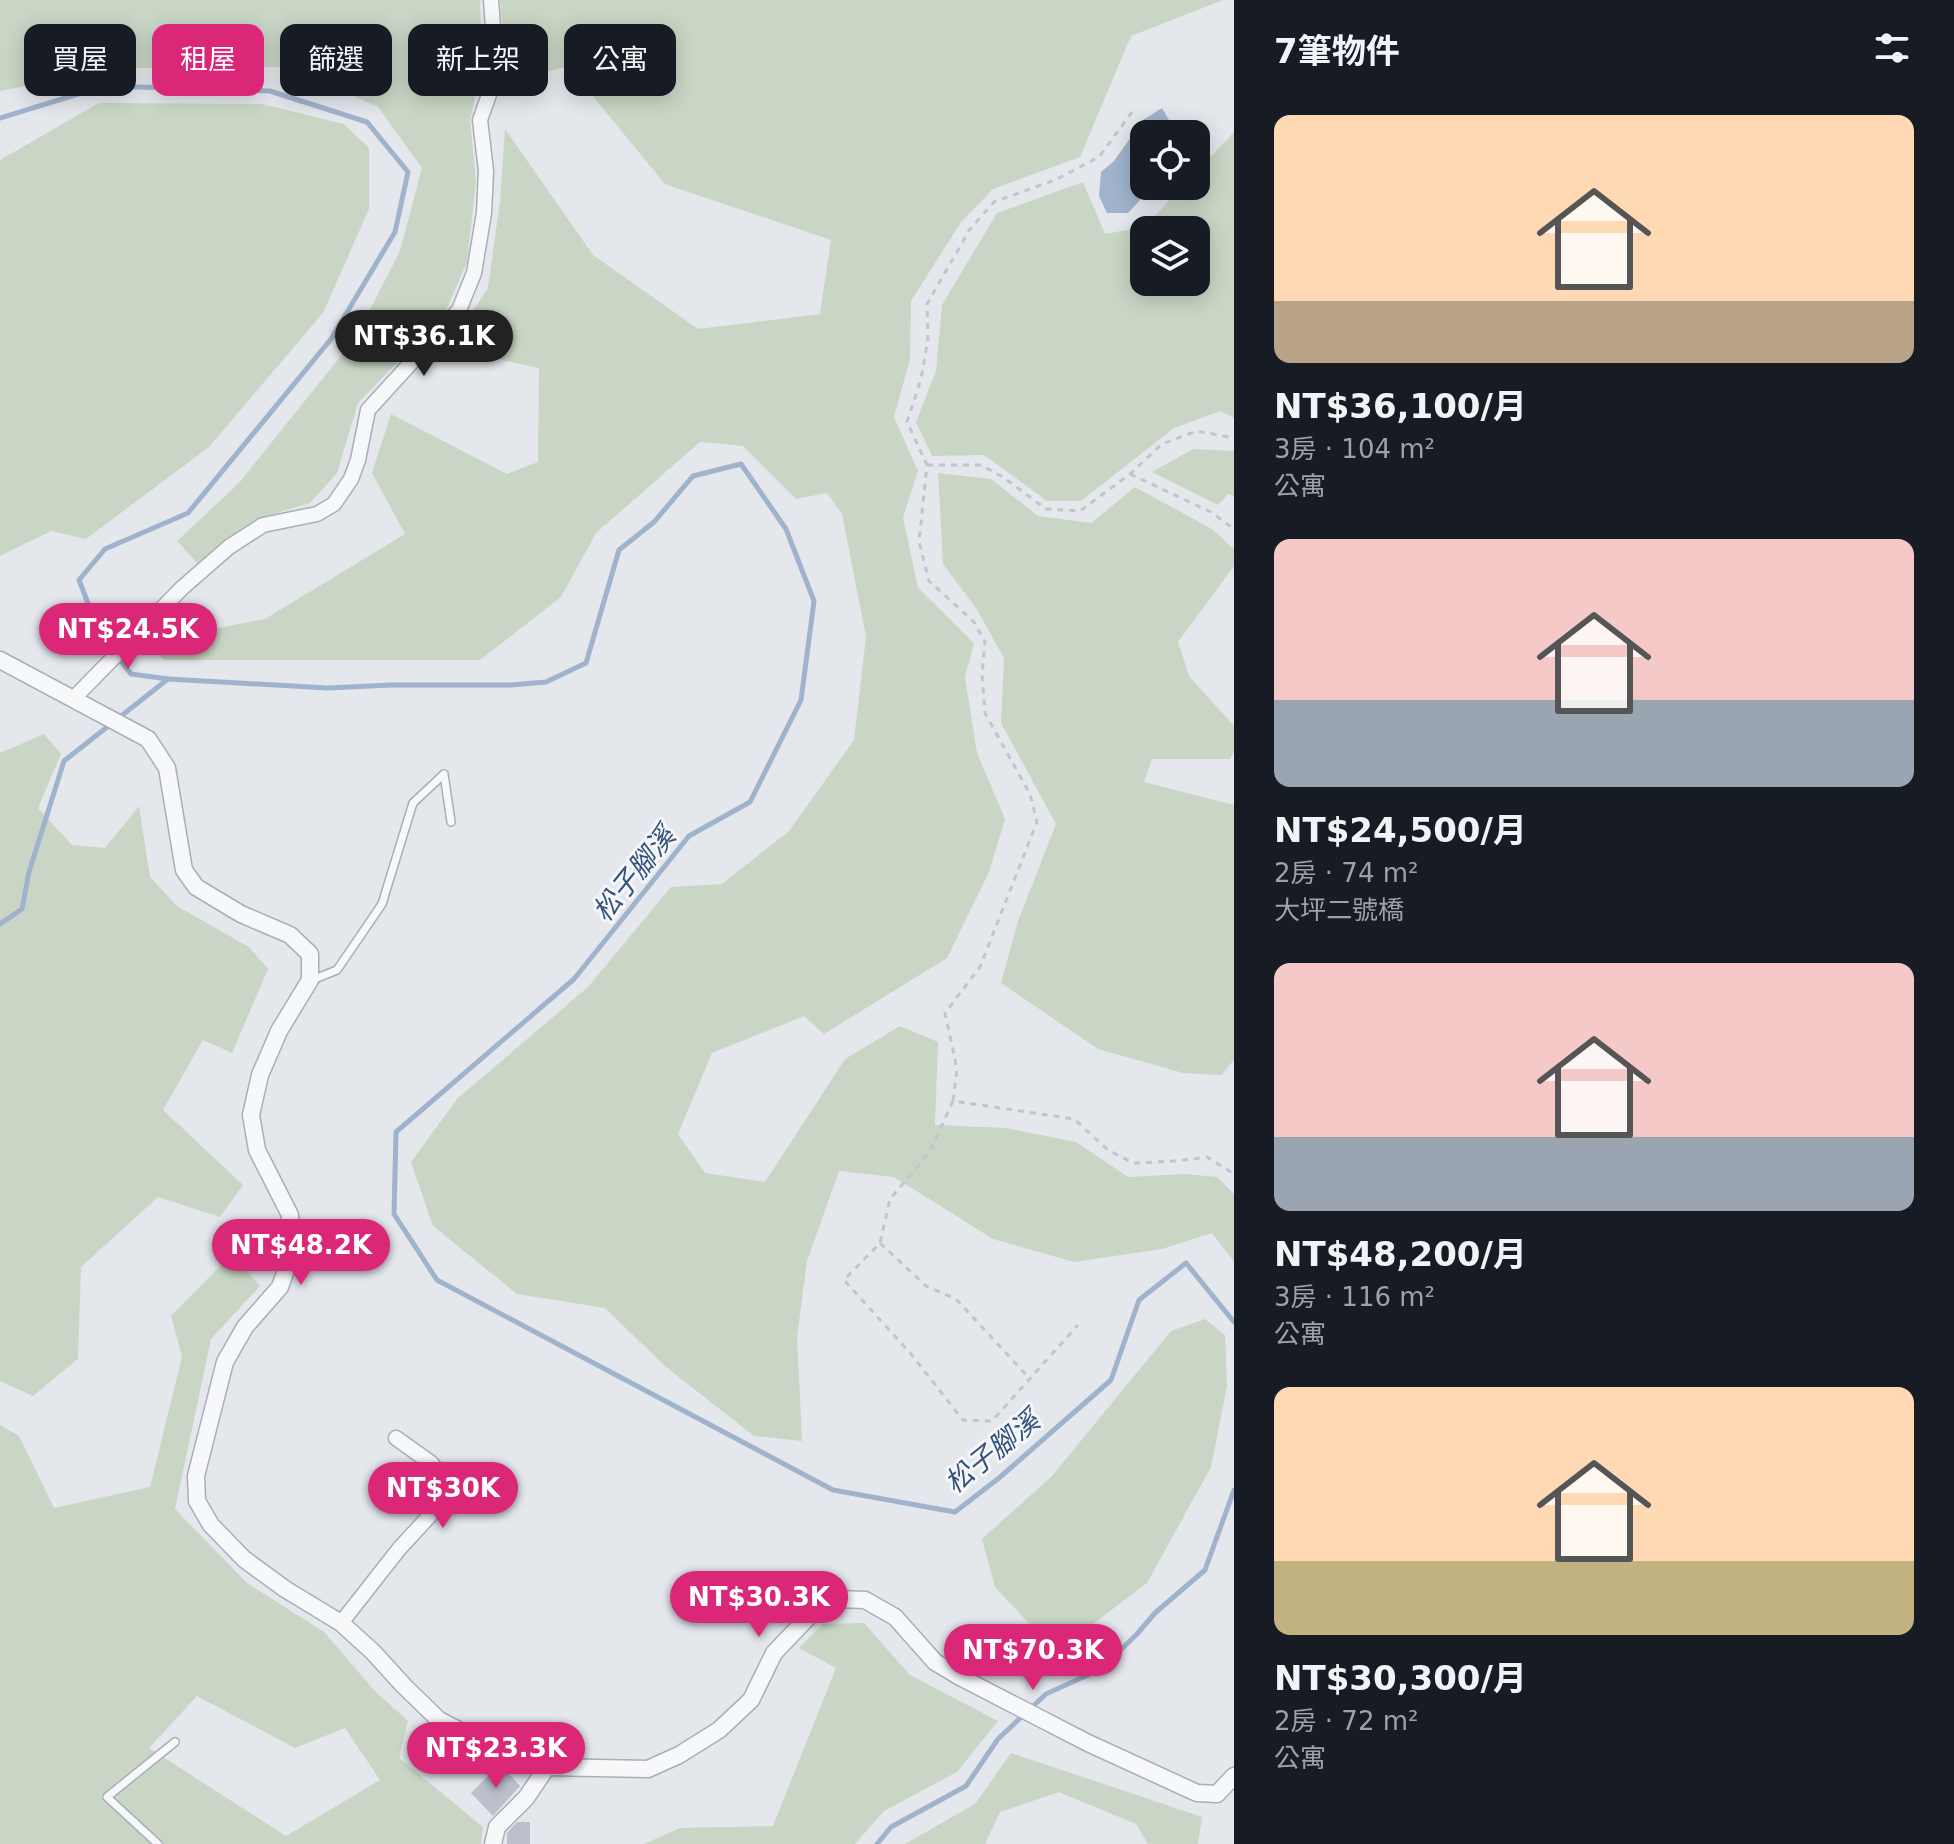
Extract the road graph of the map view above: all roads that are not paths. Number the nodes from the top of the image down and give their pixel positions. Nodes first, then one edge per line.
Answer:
1 (491, 0) edge
2 (0, 660) edge
3 (81, 702) junction
4 (451, 822) dead end
5 (310, 980) junction
6 (396, 1438) dead end
7 (341, 1623) junction
8 (175, 1742) dead end
9 (547, 1767) junction
10 (1234, 1776) edge
11 (158, 1844) edge
12 (493, 1844) edge

1 - 3 street
2 - 3 street
3 - 5 street
4 - 5 lane
5 - 7 street
6 - 7 street
7 - 9 street
8 - 11 lane
9 - 10 street
9 - 12 street

